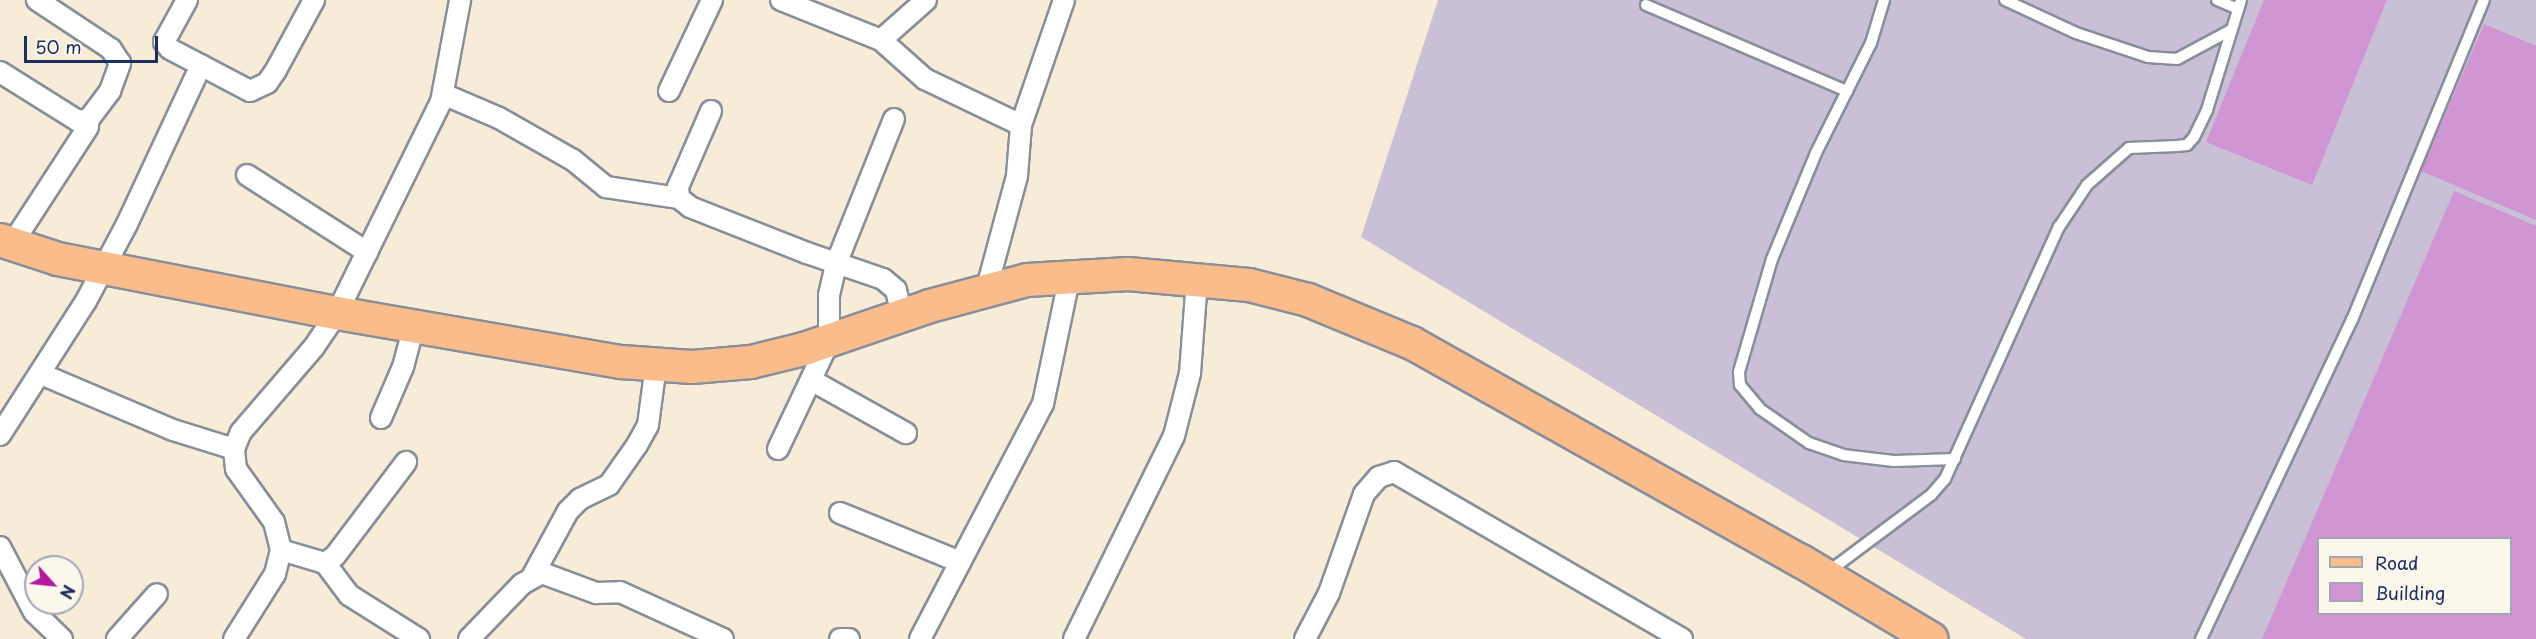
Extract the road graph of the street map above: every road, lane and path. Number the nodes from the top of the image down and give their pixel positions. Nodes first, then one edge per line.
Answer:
1 (187, 0) edge
2 (314, 0) edge
3 (459, 0) edge
4 (712, 0) edge
5 (781, 0) edge
6 (926, 0) edge
7 (1064, 0) edge
8 (1884, 0) edge
9 (2004, 0) edge
10 (2217, 0) edge
11 (2484, 0) edge
12 (50, 4) edge
13 (2240, 4) edge
14 (1646, 6) dead end
15 (2231, 30) junction
16 (881, 40) junction
17 (201, 65) junction
18 (0, 72) edge
19 (669, 91) dead end
20 (1847, 92) junction
21 (443, 94) junction
22 (711, 111) dead end
23 (894, 119) dead end
24 (1022, 124) junction
25 (88, 127) dead end
26 (247, 175) dead end
27 (679, 198) junction
28 (6, 242) edge
29 (367, 252) junction
30 (836, 264) junction
31 (104, 268) junction
32 (1070, 275) junction
33 (1197, 279) junction
34 (986, 291) junction
35 (337, 313) junction
36 (902, 316) junction
37 (414, 326) junction
38 (830, 341) junction
39 (656, 365) junction
40 (41, 374) junction
41 (811, 380) junction
42 (381, 418) dead end
43 (906, 433) dead end
44 (0, 435) edge
45 (234, 448) junction
46 (778, 449) dead end
47 (1955, 459) junction
48 (405, 462) dead end
49 (840, 513) dead end
50 (0, 547) edge
51 (280, 550) junction
52 (960, 562) junction
53 (325, 563) junction
54 (1824, 574) junction
55 (532, 577) junction
56 (157, 594) dead end
57 (62, 639) edge
58 (117, 639) edge
59 (234, 639) edge
60 (419, 639) edge
61 (469, 639) edge
62 (723, 639) edge
63 (840, 639) edge
64 (849, 639) edge
65 (920, 639) edge
66 (1074, 639) edge
67 (1305, 639) edge
68 (1682, 639) edge
69 (1932, 639) edge
70 (2201, 639) edge

1 - 17 street
2 - 17 street
3 - 21 street
4 - 19 street
5 - 16 street
6 - 16 street
7 - 24 street
8 - 20 lane
9 - 15 lane
10 - 13 lane
11 - 70 lane
12 - 18 street
13 - 15 lane
14 - 20 lane
15 - 47 lane
16 - 24 street
17 - 31 street
20 - 47 lane
21 - 27 street
21 - 29 street
22 - 27 street
23 - 30 street
24 - 34 street
25 - 28 street
26 - 29 street
27 - 30 street
28 - 31 main road
29 - 35 street
30 - 36 street
30 - 38 street
31 - 35 main road
31 - 40 street
32 - 33 main road
32 - 34 main road
32 - 52 street
33 - 54 main road
33 - 66 street
34 - 36 main road
35 - 37 main road
35 - 45 street
36 - 38 main road
37 - 39 main road
37 - 42 street
38 - 39 main road
38 - 41 street
39 - 55 street
40 - 44 street
40 - 45 street
41 - 43 street
41 - 46 street
45 - 51 street
47 - 54 lane
48 - 53 street
49 - 52 street
50 - 57 street
51 - 53 street
51 - 59 street
52 - 65 street
53 - 60 street
54 - 69 main road
55 - 61 street
55 - 62 street
56 - 58 street
63 - 64 street
67 - 68 street

